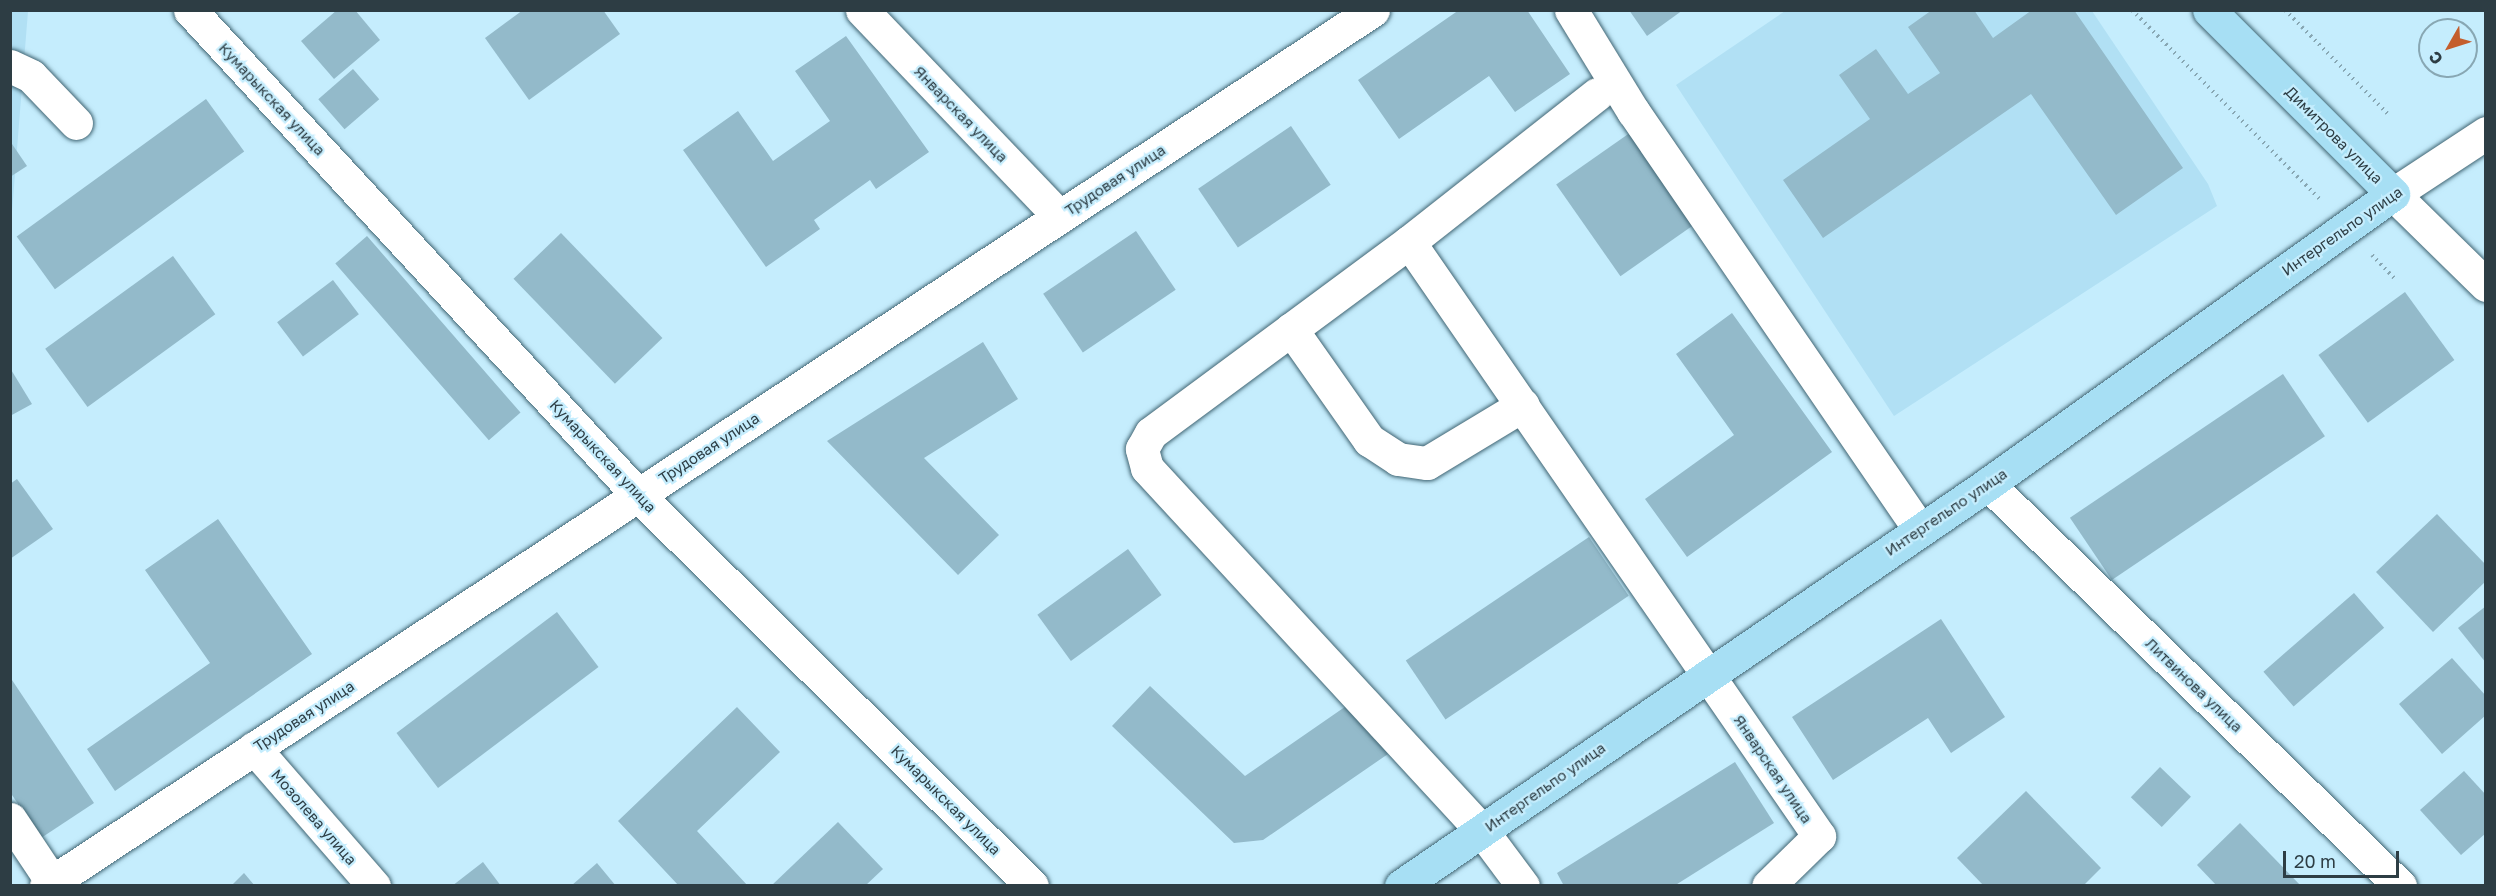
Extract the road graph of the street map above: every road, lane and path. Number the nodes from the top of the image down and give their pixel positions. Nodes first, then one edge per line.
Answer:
1 (190, 10) edge
2 (862, 10) edge
3 (1372, 10) edge
4 (1571, 10) edge
5 (2132, 10) edge
6 (2209, 10) edge
7 (2285, 10) edge
8 (10, 66) edge
9 (1597, 94) dead end
10 (2388, 114) dead end
11 (76, 123) dead end
12 (2486, 133) edge
13 (2393, 194) junction
14 (1060, 217) junction
15 (2347, 227) junction
16 (1409, 242) junction
17 (2394, 279) dead end
18 (2486, 285) edge
19 (1291, 330) junction
20 (1523, 405) junction
21 (1988, 484) junction
22 (638, 495) junction
23 (1920, 530) junction
24 (1708, 673) junction
25 (254, 748) junction
26 (10, 819) edge
27 (1482, 831) junction
28 (49, 884) edge
29 (374, 885) edge
30 (1032, 885) edge
31 (1401, 885) edge
32 (1523, 885) edge
33 (1768, 885) edge
34 (2400, 885) edge

1 - 22 street, Кумарыкская улица
2 - 14 street, Январская улица
3 - 14 street, Трудовая улица
4 - 23 street
5 - 15 path
6 - 13 main road, Димитрова улица
7 - 10 path
8 - 11 street
9 - 16 street
12 - 13 street, Интергельпо улица
13 - 15 main road, Интергельпо улица
13 - 18 street, Димитрова улица
14 - 22 street, Трудовая улица
15 - 17 path
15 - 21 main road, Интергельпо улица
16 - 19 street
16 - 20 street
19 - 20 street
19 - 27 street
20 - 24 street
21 - 23 main road, Интергельпо улица
21 - 34 street, Литвинова улица
22 - 25 street, Трудовая улица
22 - 30 street, Кумарыкская улица
23 - 24 main road, Интергельпо улица
24 - 27 main road, Интергельпо улица
24 - 33 street, Январская улица
25 - 28 street, Трудовая улица
25 - 29 street, Мозолева улица
26 - 28 street
27 - 31 main road, Интергельпо улица
27 - 32 street

